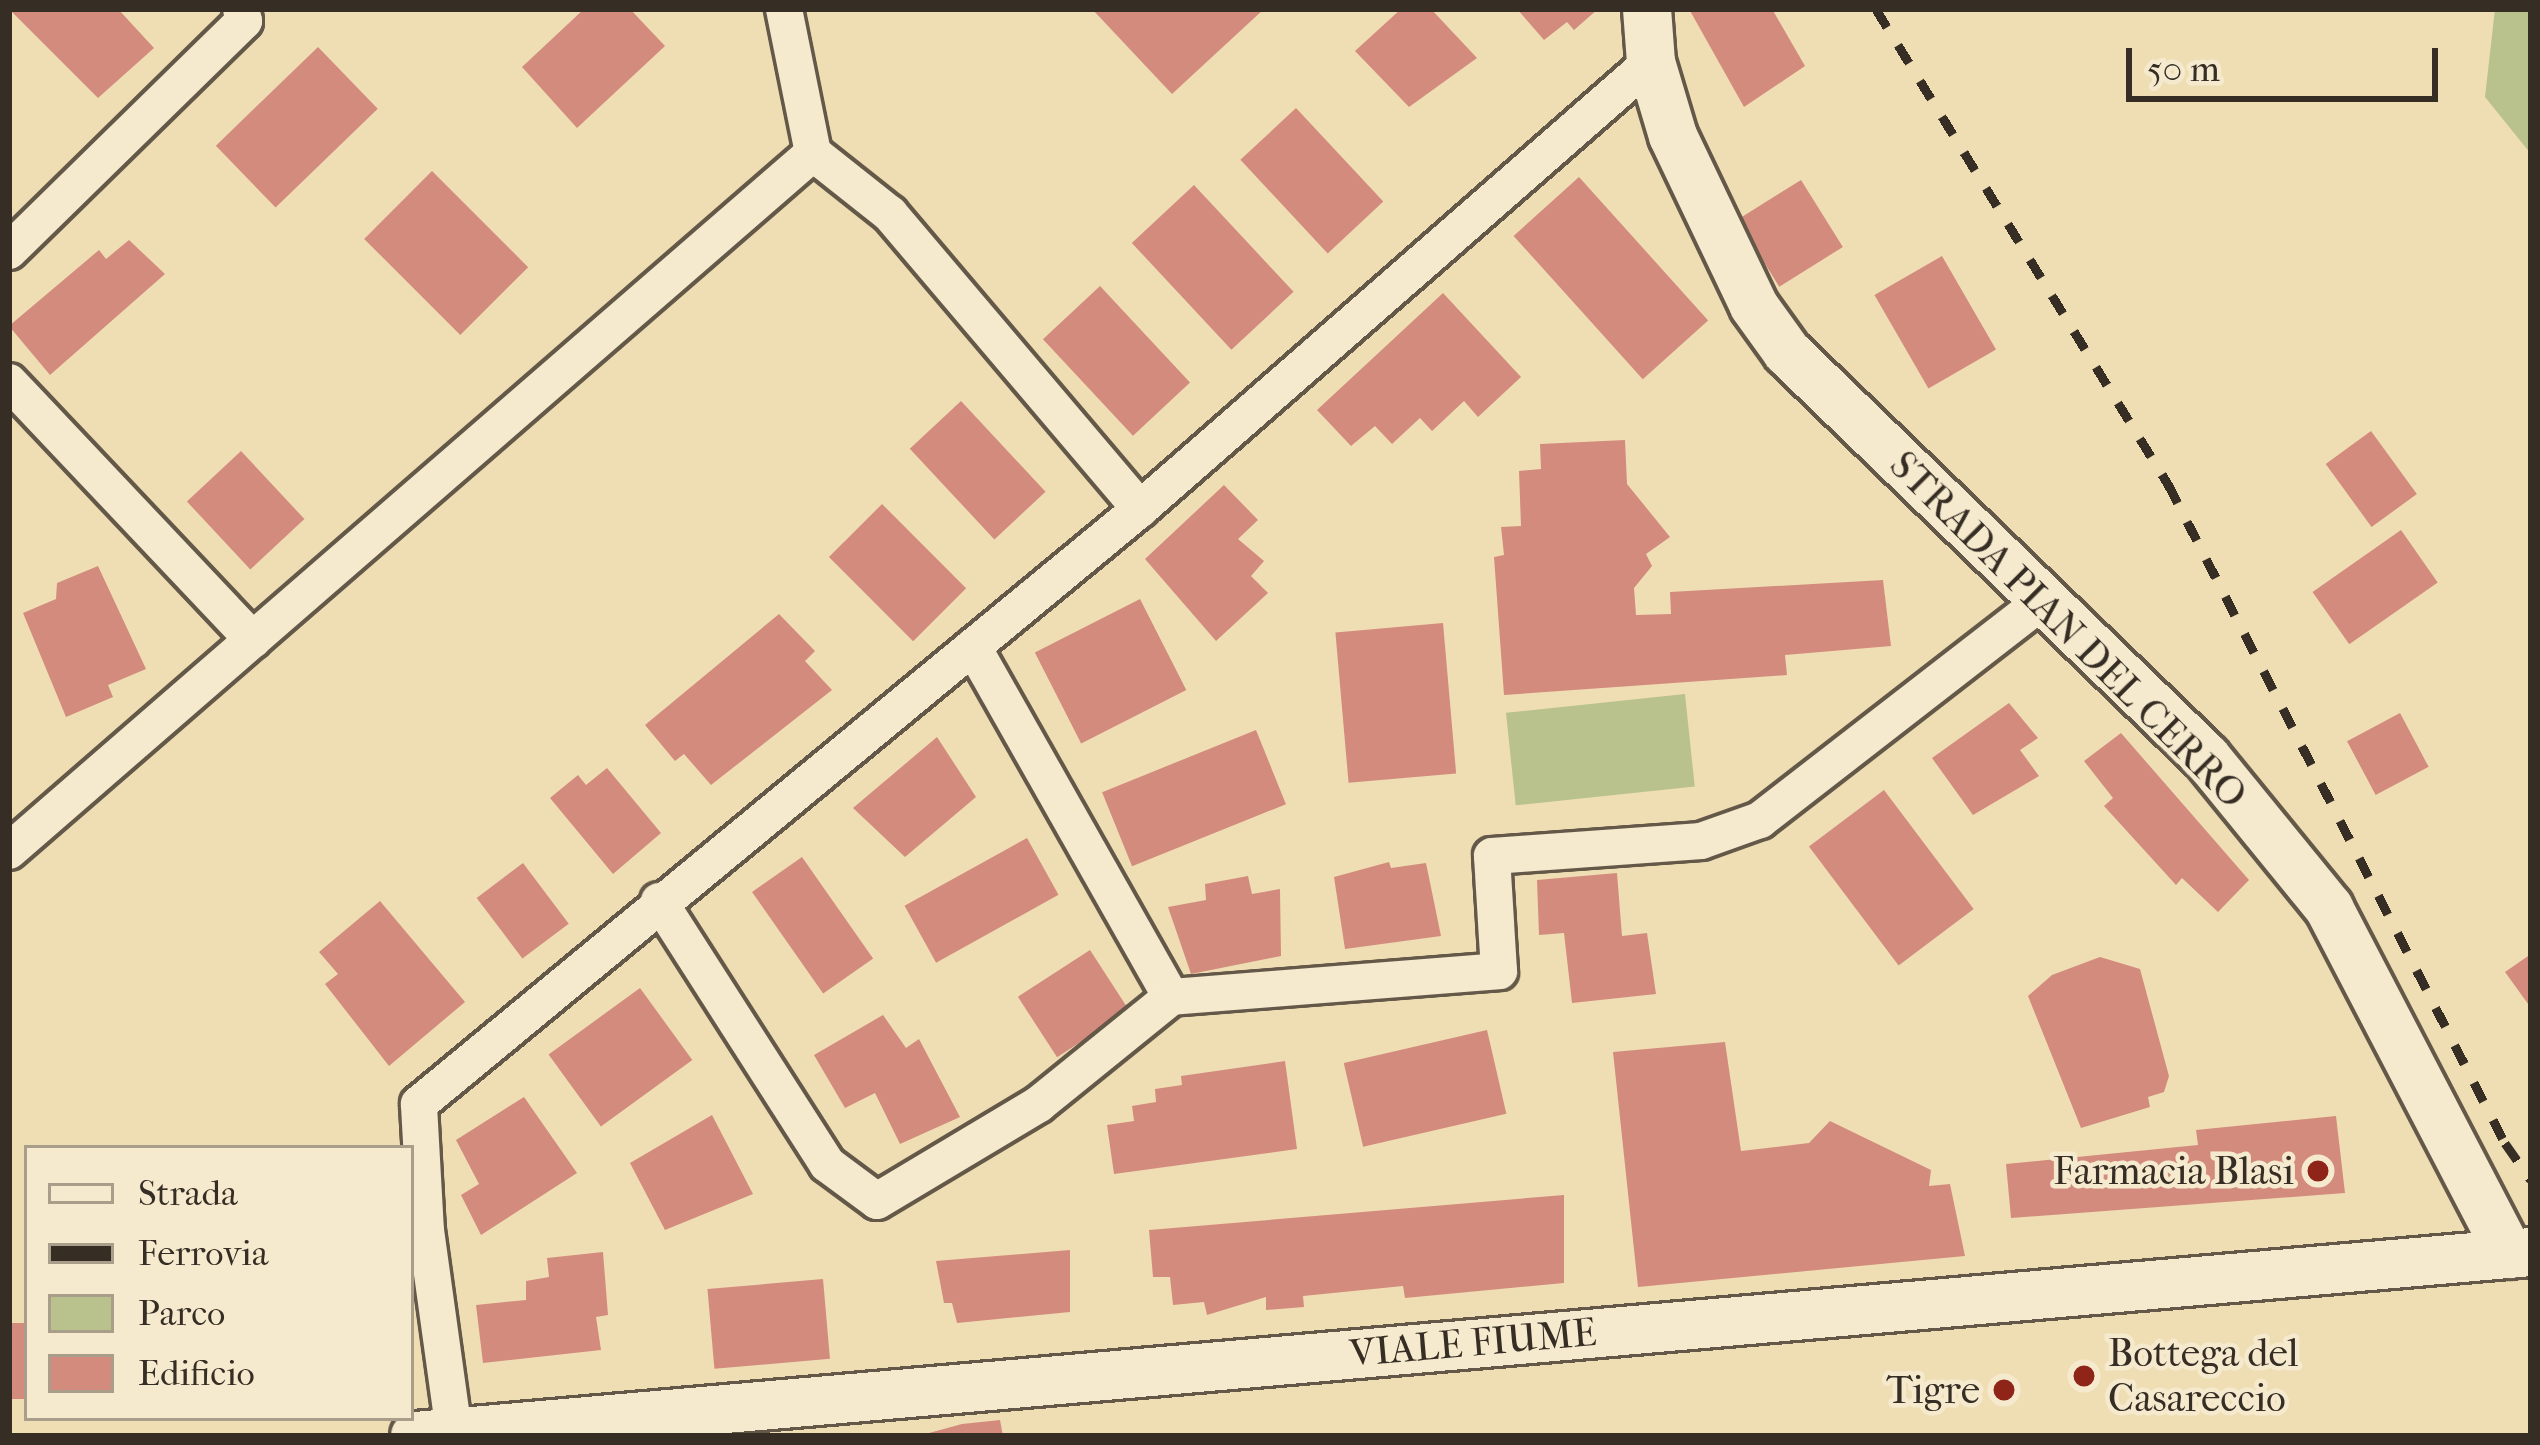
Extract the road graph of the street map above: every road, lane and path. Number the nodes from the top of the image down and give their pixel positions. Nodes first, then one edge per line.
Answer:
1 (241, 9) edge
2 (784, 9) edge
3 (1647, 9) edge
4 (1651, 62) junction
5 (813, 153) junction
6 (9, 251) edge
7 (9, 382) edge
8 (1140, 509) junction
9 (2042, 601) junction
10 (254, 640) junction
11 (973, 647) junction
12 (9, 851) edge
13 (659, 901) junction
14 (1171, 997) junction
15 (2520, 1253) edge
16 (780, 1419) edge
17 (435, 1434) edge

1 - 6 street
2 - 5 street
3 - 4 main road, STRADA PIAN DEL CERRO
4 - 8 street
4 - 9 main road, STRADA PIAN DEL CERRO
5 - 8 street
5 - 10 street
7 - 10 street
8 - 11 street
9 - 14 street
9 - 15 main road, STRADA PIAN DEL CERRO
10 - 12 street
11 - 13 street
11 - 14 street
13 - 14 street
13 - 17 street
15 - 16 main road, VIALE FIUME
16 - 17 main road, VIALE FIUME

